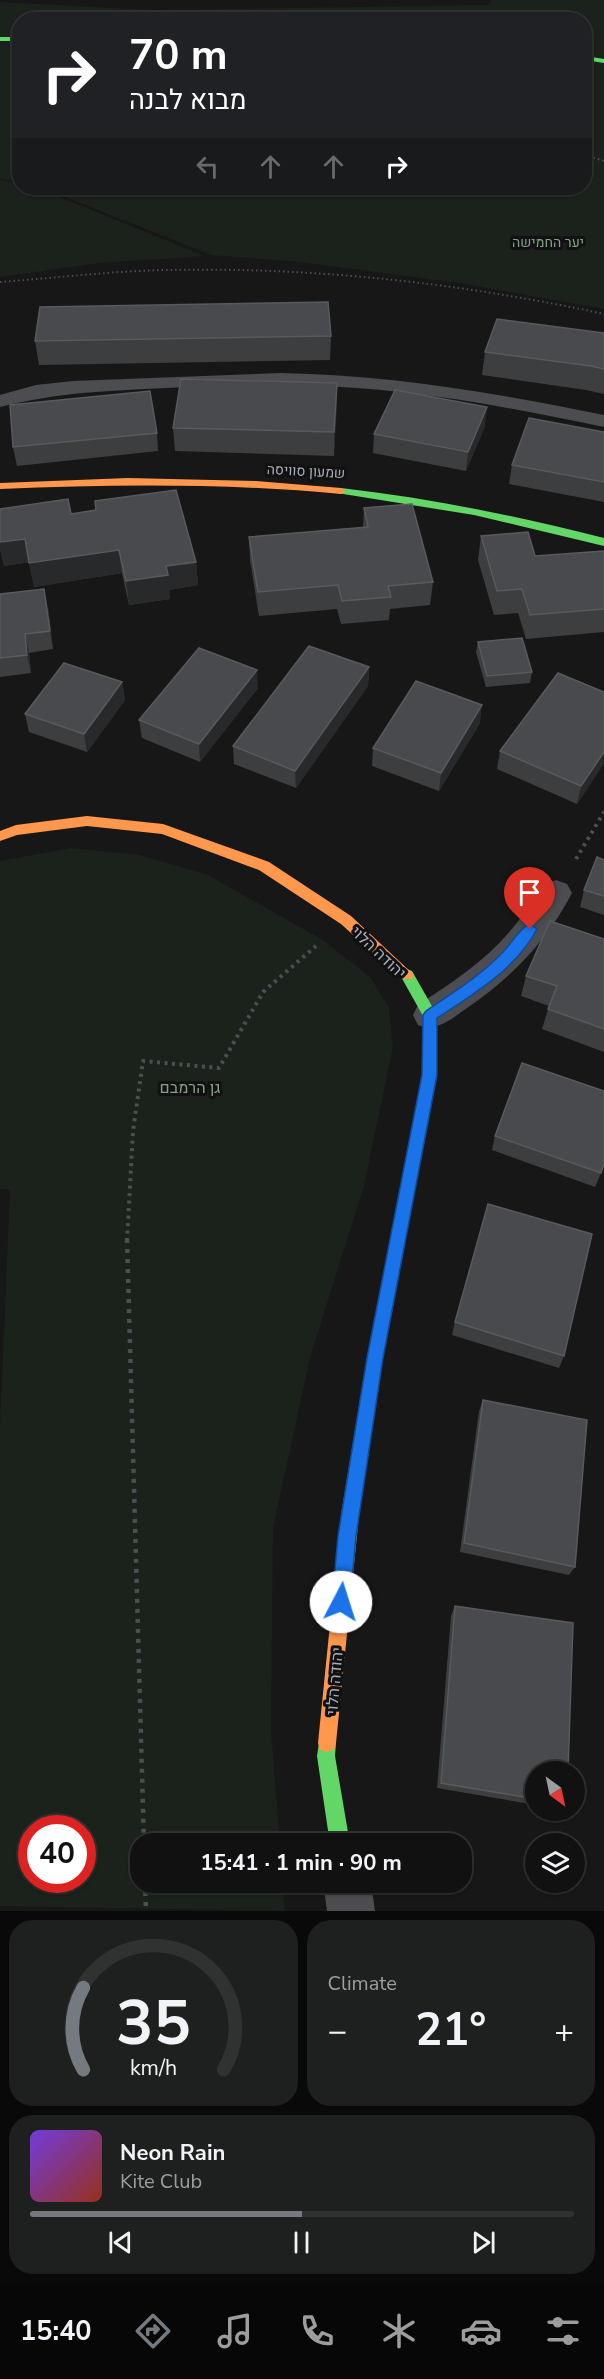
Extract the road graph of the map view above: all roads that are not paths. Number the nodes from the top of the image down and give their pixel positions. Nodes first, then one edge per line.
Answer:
1 (0, 400) edge
2 (604, 421) edge
3 (0, 486) edge
4 (604, 542) edge
5 (0, 836) edge
6 (556, 893) road end
7 (430, 1015) junction
8 (338, 1833) edge
9 (349, 1893) edge
10 (351, 1911) edge

1 - 2 lane
3 - 4 street, שמעון סוויסה
5 - 7 street, יהודה הלוי
6 - 7 street
7 - 8 street, יהודה הלוי
9 - 10 street

